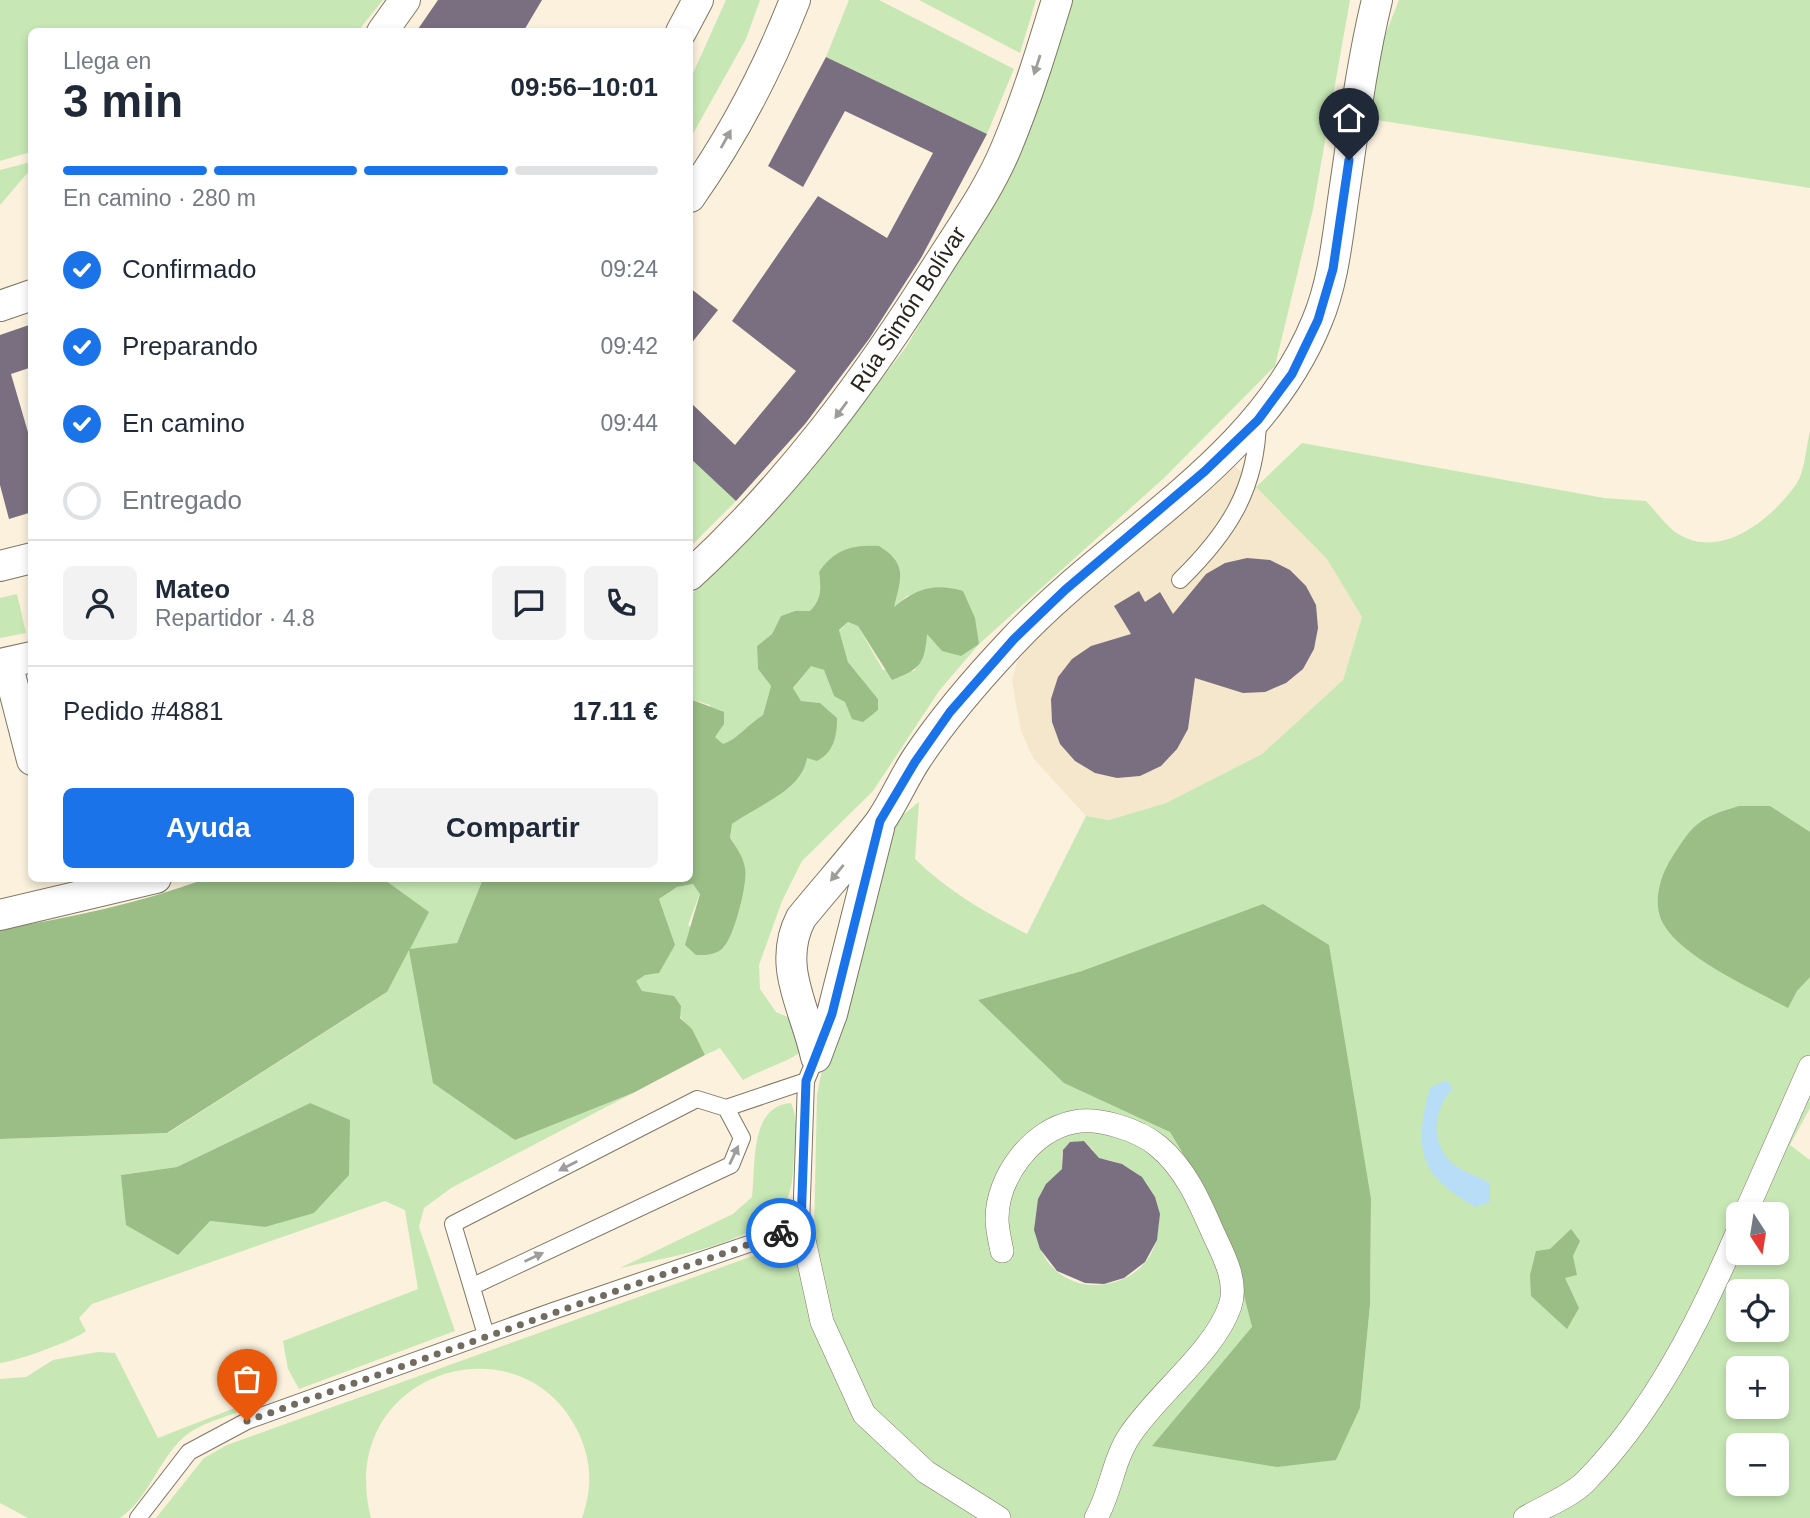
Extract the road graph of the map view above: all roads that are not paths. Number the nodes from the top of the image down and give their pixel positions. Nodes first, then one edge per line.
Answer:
1 (405, 0) edge
2 (698, 0) edge
3 (795, 0) edge
4 (1057, 0) edge
5 (1377, 0) edge
6 (385, 28) edge
7 (683, 28) edge
8 (693, 193) edge
9 (28, 296) edge
10 (0, 306) edge
11 (1258, 420) junction
12 (28, 559) edge
13 (0, 566) edge
14 (693, 572) edge
15 (1180, 580) dead end
16 (13, 661) edge
17 (28, 739) edge
18 (880, 821) junction
19 (126, 882) edge
20 (64, 889) edge
21 (0, 915) edge
22 (1810, 1067) edge
23 (811, 1069) junction
24 (726, 1108) junction
25 (1750, 1202) edge
26 (801, 1226) junction
27 (1002, 1251) dead end
28 (1726, 1259) edge
29 (472, 1286) junction
30 (486, 1335) junction
31 (138, 1518) edge
32 (999, 1518) edge
33 (1096, 1518) edge
34 (1525, 1518) edge

1 - 6 street
2 - 7 street
8 -> 3 street
4 -> 14 street, Rúa Simón Bolívar
5 - 11 street
9 - 10 street
11 - 15 lane
11 - 18 street
12 - 13 street
16 - 17 street
18 - 23 street
18 -> 23 street
19 - 20 street
20 - 21 street
22 - 25 street
23 - 24 lane
23 - 26 lane
29 -> 24 lane
24 -> 29 lane
26 - 30 lane
26 - 32 street
27 - 33 street
28 - 34 street
29 - 30 lane
30 - 31 lane

